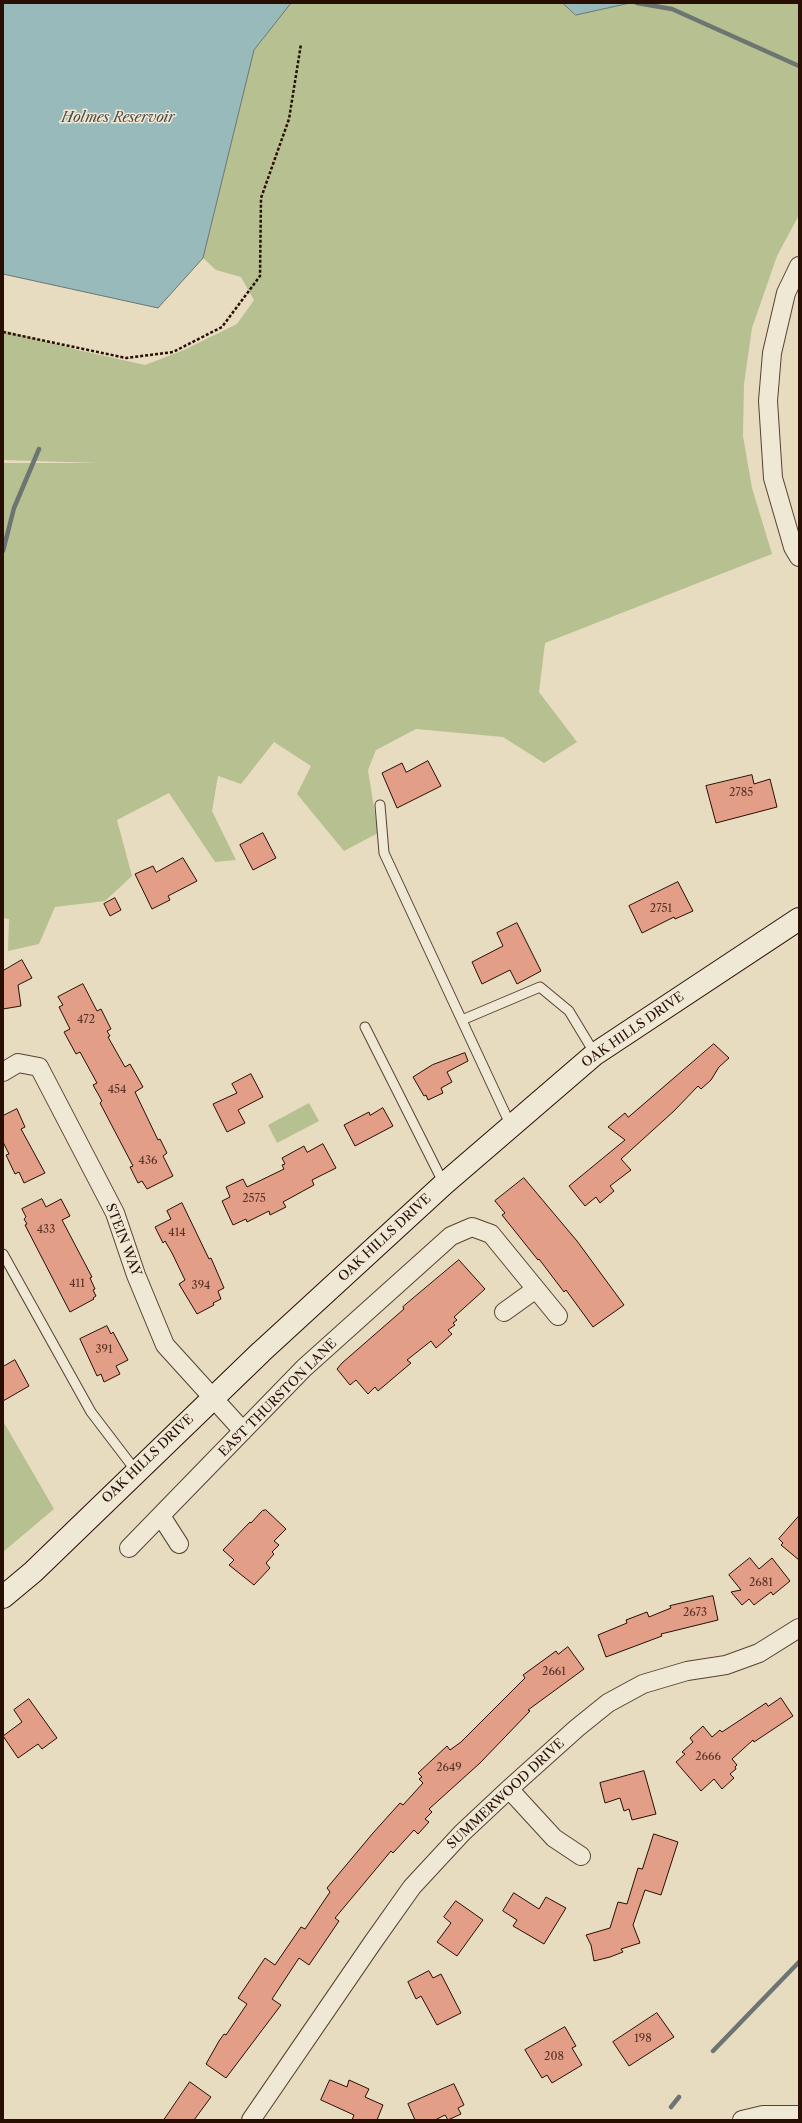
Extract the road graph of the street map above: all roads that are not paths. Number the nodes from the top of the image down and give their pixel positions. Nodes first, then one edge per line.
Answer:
1 (799, 266) edge
2 (799, 557) edge
3 (380, 805) dead end
4 (799, 919) edge
5 (462, 1020) junction
6 (365, 1027) dead end
7 (595, 1054) junction
8 (3, 1072) edge
9 (511, 1126) junction
10 (444, 1184) junction
11 (3, 1254) edge
12 (536, 1289) junction
13 (504, 1312) dead end
14 (558, 1316) dead end
15 (212, 1398) junction
16 (244, 1431) junction
17 (136, 1471) junction
18 (161, 1516) junction
19 (179, 1544) dead end
20 (129, 1548) dead end
21 (3, 1597) edge
22 (799, 1628) edge
23 (509, 1788) junction
24 (581, 1856) dead end
25 (799, 2115) edge
26 (251, 2120) edge
27 (742, 2120) edge

1 - 2 street
3 - 5 lane
4 - 7 main road, OAK HILLS DRIVE
5 - 7 lane
5 - 9 lane
6 - 10 lane
7 - 9 main road, OAK HILLS DRIVE
8 - 15 street, STEIN WAY
9 - 10 main road, OAK HILLS DRIVE
10 - 15 main road, OAK HILLS DRIVE
11 - 17 lane
12 - 13 street
12 - 14 street
12 - 16 street, EAST THURSTON LANE
15 - 16 street, STEIN WAY
15 - 17 main road, OAK HILLS DRIVE
16 - 18 street, EAST THURSTON LANE
17 - 21 main road, OAK HILLS DRIVE
18 - 19 street
18 - 20 street, EAST THURSTON LANE
22 - 23 street, SUMMERWOOD DRIVE
23 - 24 street
23 - 26 street, SUMMERWOOD DRIVE
25 - 27 street

